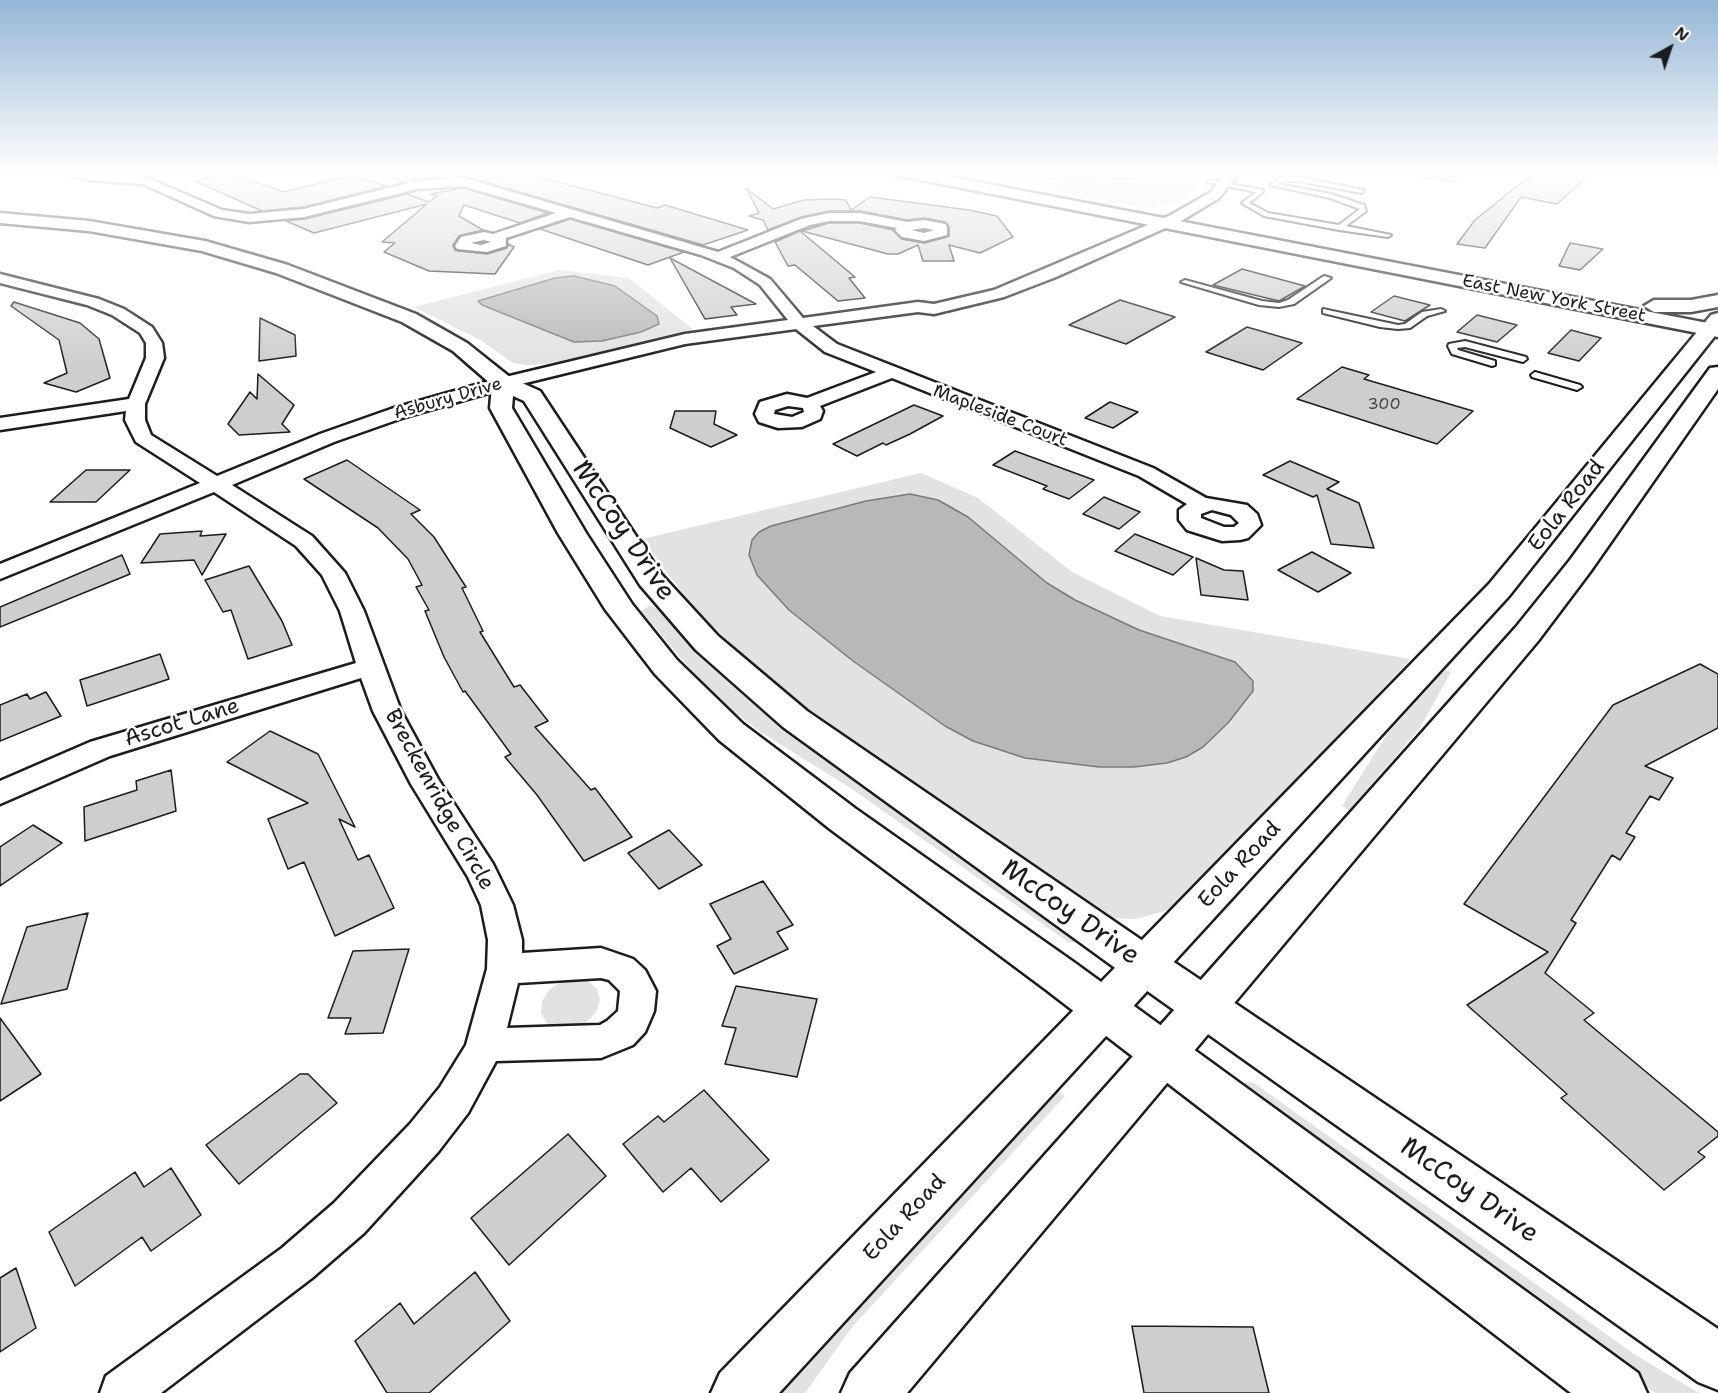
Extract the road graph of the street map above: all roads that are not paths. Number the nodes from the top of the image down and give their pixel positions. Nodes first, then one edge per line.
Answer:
1 (158, 236) edge
2 (499, 236) edge
3 (648, 236) edge
4 (773, 236) edge
5 (1113, 236) edge
6 (1121, 236) edge
7 (1252, 236) edge
8 (1259, 236) edge
9 (496, 237) dead end
10 (719, 256) junction
11 (0, 278) edge
12 (1327, 278) dead end
13 (1185, 282) dead end
14 (1718, 301) edge
15 (1653, 306) junction
16 (918, 308) junction
17 (1326, 311) dead end
18 (1441, 311) dead end
19 (801, 324) junction
20 (1716, 325) edge
21 (1523, 359) dead end
22 (1492, 363) dead end
23 (1718, 373) edge
24 (890, 374) junction
25 (1535, 375) dead end
26 (504, 383) junction
27 (1577, 387) dead end
28 (809, 404) dead end
29 (136, 405) junction
30 (0, 424) edge
31 (214, 484) junction
32 (1202, 504) dead end
33 (0, 572) edge
34 (370, 667) junction
35 (0, 793) edge
36 (1144, 965) junction
37 (504, 969) junction
38 (1204, 1006) junction
39 (1102, 1008) junction
40 (484, 1045) junction
41 (1163, 1054) junction
42 (1718, 1362) edge
43 (123, 1393) edge
44 (740, 1393) edge
45 (870, 1393) edge
46 (1618, 1393) edge

1 - 26 main road, McCoy Drive
2 - 9 street
3 - 10 street, Mapleside Court
4 - 10 street
5 - 16 street, Asbury Drive
6 - 16 street, Asbury Drive
7 - 20 main road, East New York Street
8 - 15 main road, East New York Street
10 - 19 street, Mapleside Court
11 - 29 street
12 - 13 lane
14 - 15 main road
15 - 20 main road, East New York Street
16 - 19 street, Asbury Drive
17 - 18 lane
19 - 24 street, Mapleside Court
19 - 26 street, Asbury Drive
20 - 36 main road, Eola Road
21 - 22 lane
23 - 38 main road, Eola Road
24 - 28 street
24 - 32 street, Mapleside Court
25 - 27 lane
26 - 31 street, Asbury Drive
26 - 36 main road, McCoy Drive
26 - 39 main road, McCoy Drive
29 - 30 street
29 - 31 street, Breckenridge Circle
31 - 33 street, Asbury Drive
31 - 34 street, Breckenridge Circle
34 - 35 street, Ascot Lane
34 - 37 street, Breckenridge Circle
36 - 38 main road, McCoy Drive
36 - 39 main road, Eola Road
37 - 40 street, Breckenridge Circle
37 - 40 street
38 - 41 main road, Eola Road
38 - 42 main road, McCoy Drive
39 - 41 main road, McCoy Drive
39 - 44 main road, Eola Road
40 - 43 street, Breckenridge Circle
41 - 45 main road, Eola Road
41 - 46 main road, McCoy Drive

